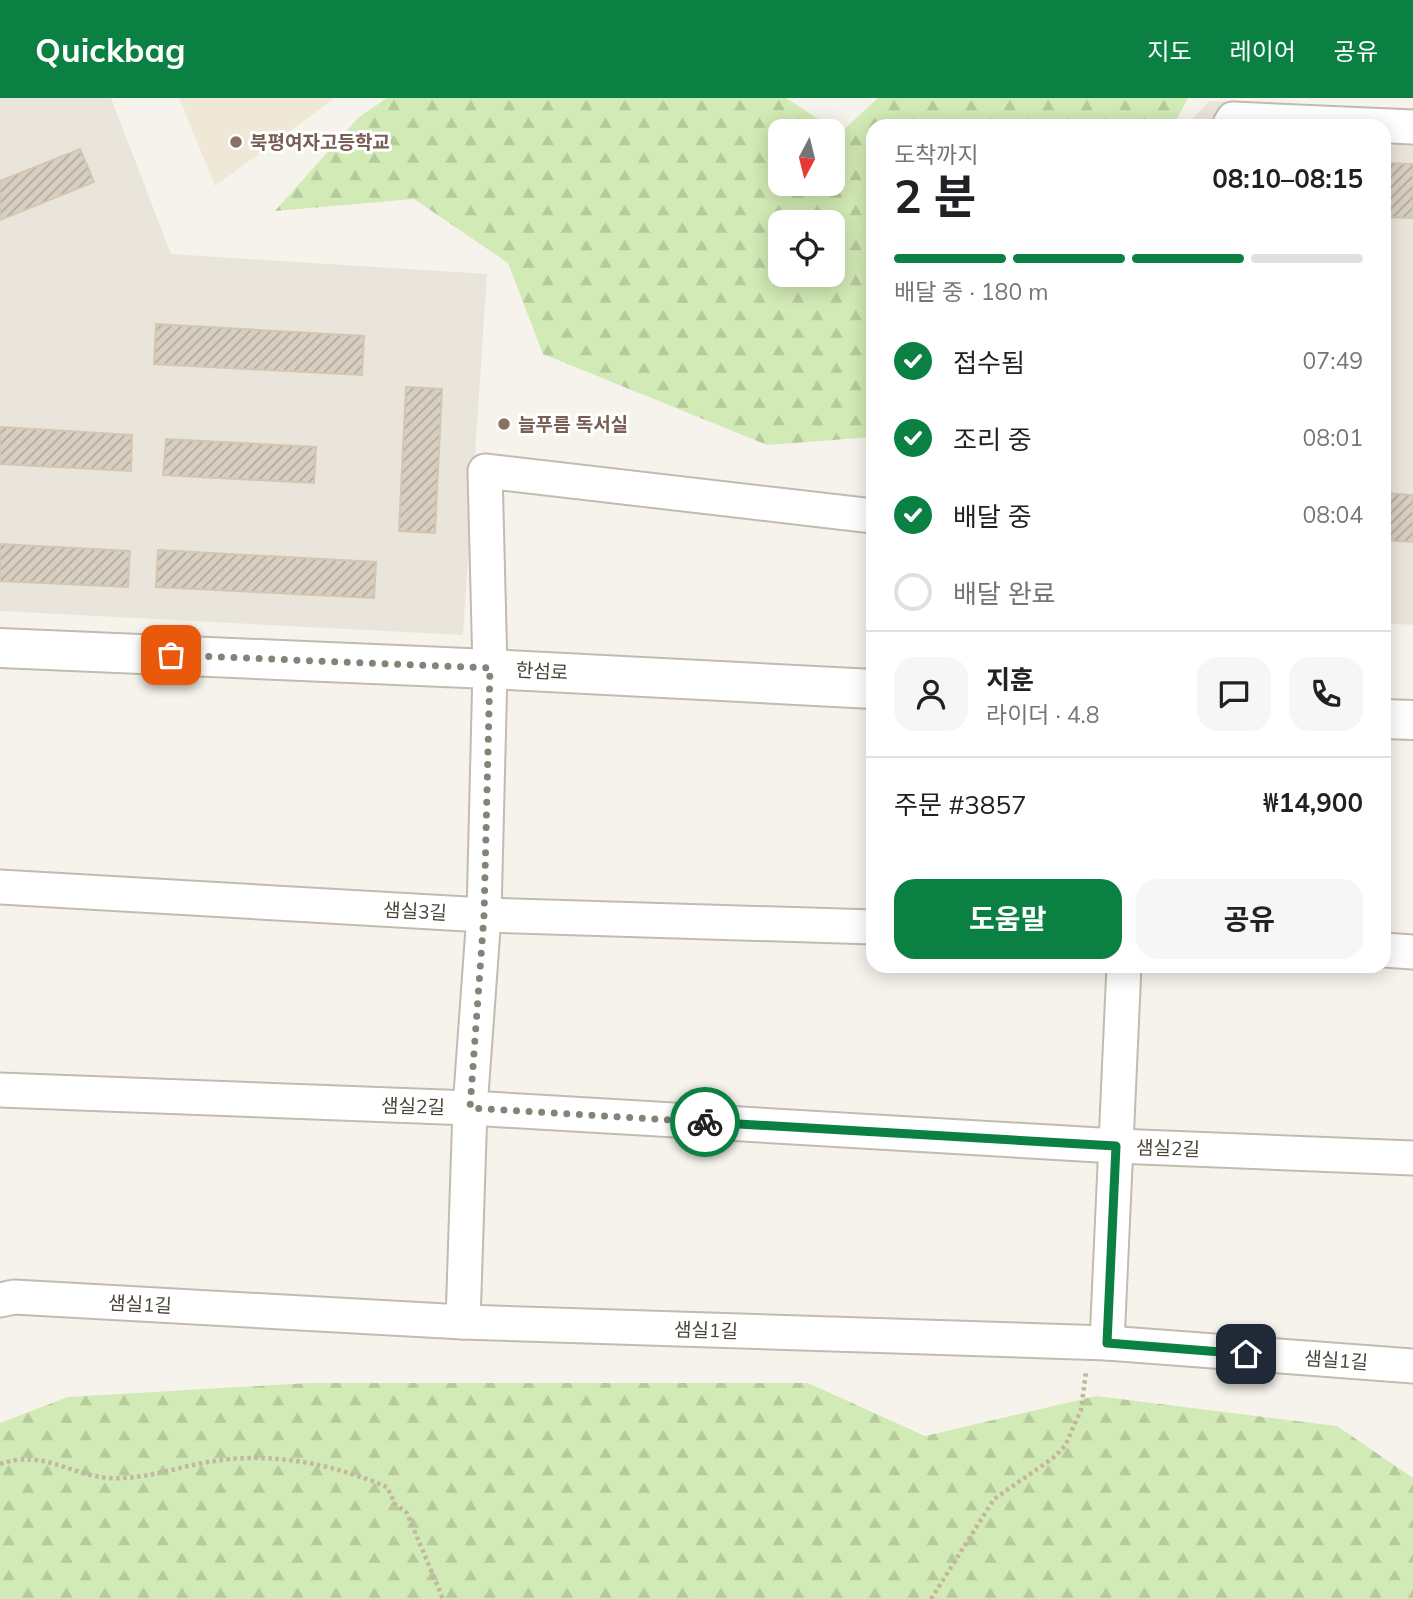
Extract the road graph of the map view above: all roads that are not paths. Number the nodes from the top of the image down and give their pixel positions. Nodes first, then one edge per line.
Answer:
1 (1391, 126) edge
2 (1413, 127) edge
3 (866, 515) edge
4 (0, 648) edge
5 (490, 668) junction
6 (866, 689) edge
7 (1391, 719) edge
8 (1413, 720) edge
9 (0, 887) edge
10 (484, 915) junction
11 (866, 927) edge
12 (1391, 950) edge
13 (1413, 952) edge
14 (1124, 973) edge
15 (0, 1090) edge
16 (470, 1108) junction
17 (1116, 1146) junction
18 (1413, 1158) edge
19 (0, 1300) edge
20 (463, 1322) junction
21 (1096, 1343) junction
22 (1413, 1366) edge

1 - 2 street
3 - 5 street
4 - 5 street, 한섬로
5 - 6 street, 한섬로
5 - 10 street
7 - 8 street
9 - 10 street, 샘실3길
10 - 11 street, 샘실3길
10 - 16 street
12 - 13 street
14 - 17 street
15 - 16 street, 샘실2길
16 - 17 street, 샘실2길
16 - 20 street
17 - 18 street, 샘실2길
17 - 21 street
19 - 20 street, 샘실1길
20 - 21 street, 샘실1길
21 - 22 street, 샘실1길

